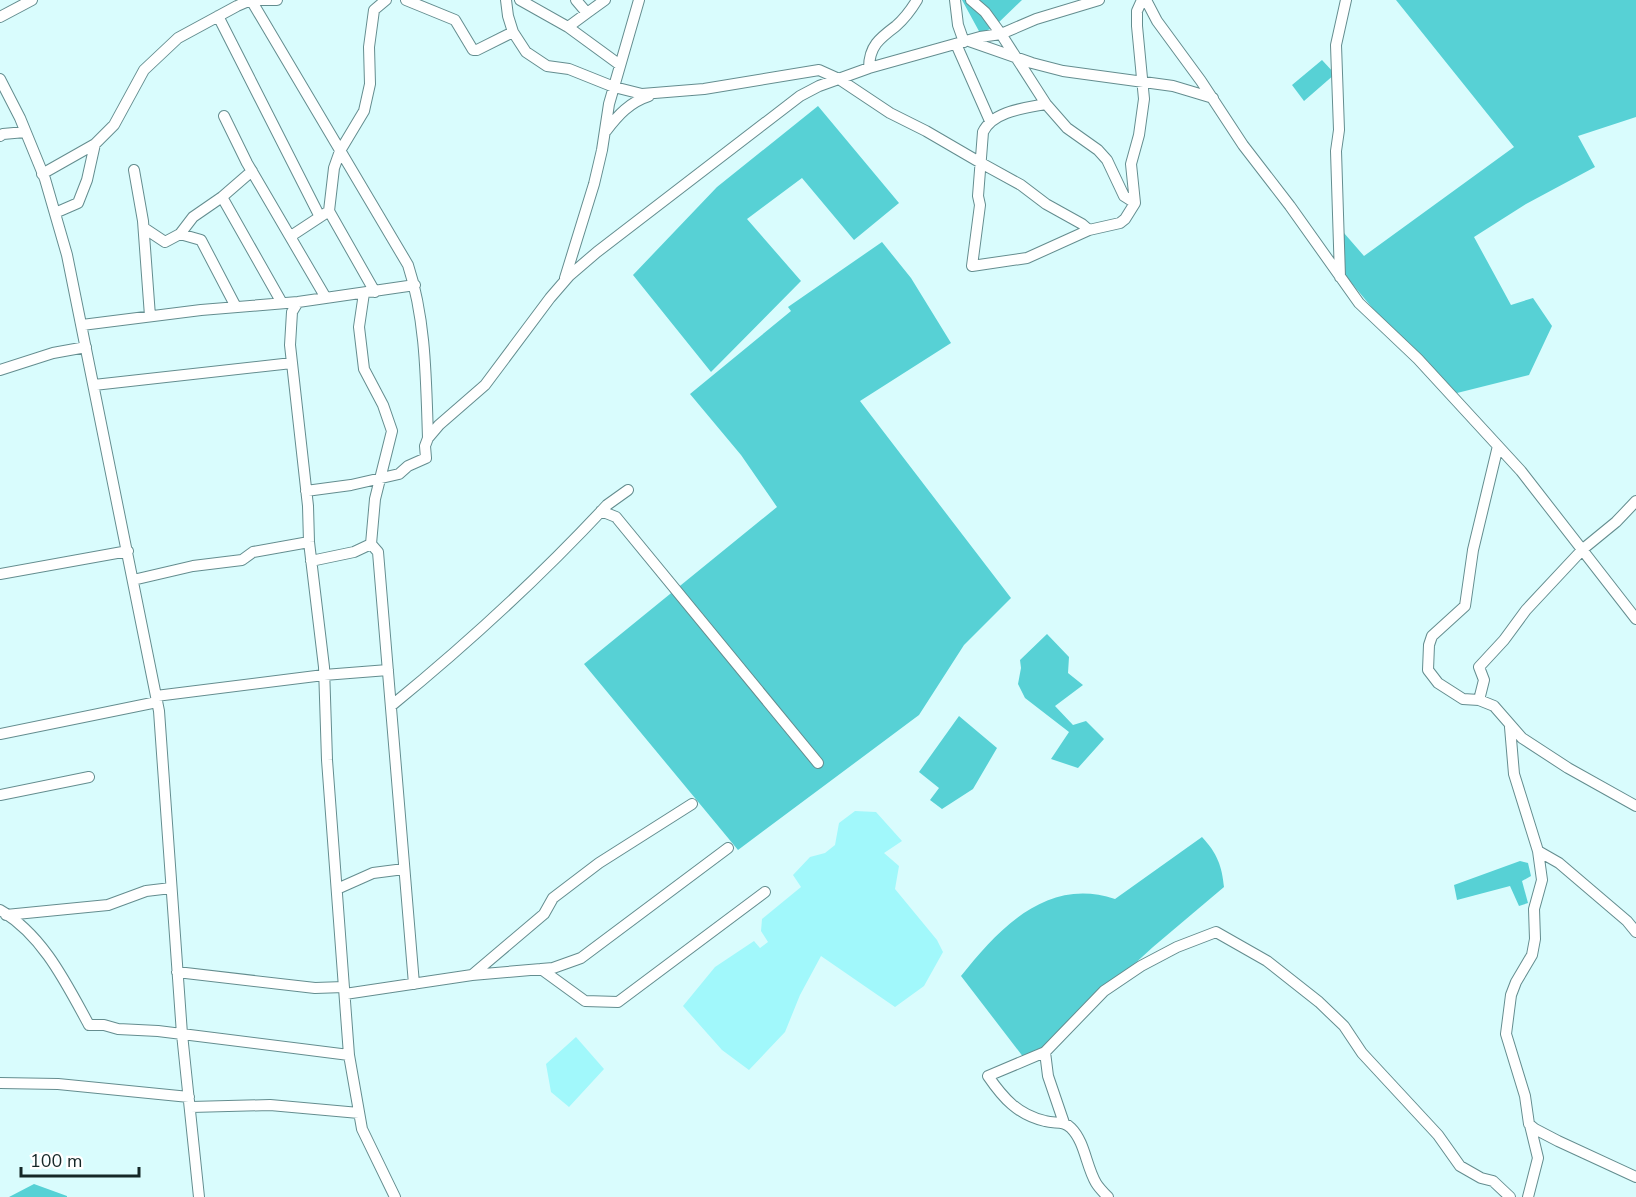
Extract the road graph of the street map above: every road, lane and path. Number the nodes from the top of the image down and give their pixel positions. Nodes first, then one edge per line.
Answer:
1 (32, 0) edge
2 (251, 0) edge
3 (277, 0) edge
4 (386, 0) edge
5 (406, 0) edge
6 (506, 0) edge
7 (520, 0) edge
8 (576, 0) edge
9 (605, 0) edge
10 (639, 0) edge
11 (917, 0) edge
12 (955, 0) edge
13 (971, 0) edge
14 (1099, 0) edge
15 (1144, 0) edge
16 (1346, 0) edge
17 (587, 13) junction
18 (218, 16) junction
19 (0, 17) edge
20 (568, 27) junction
21 (513, 32) junction
22 (1000, 34) junction
23 (963, 43) junction
24 (1018, 58) junction
25 (620, 65) junction
26 (869, 68) junction
27 (0, 79) edge
28 (839, 79) junction
29 (1144, 82) junction
30 (614, 87) junction
31 (652, 94) junction
32 (1213, 98) junction
33 (1046, 104) junction
34 (224, 116) dead end
35 (990, 121) junction
36 (26, 132) junction
37 (605, 132) junction
38 (0, 136) edge
39 (95, 144) junction
40 (340, 151) junction
41 (981, 164) junction
42 (134, 170) dead end
43 (252, 171) junction
44 (42, 174) junction
45 (222, 197) junction
46 (1135, 203) junction
47 (55, 213) junction
48 (325, 214) junction
49 (144, 228) junction
50 (1089, 230) junction
51 (180, 234) junction
52 (291, 236) junction
53 (1340, 277) junction
54 (563, 282) junction
55 (415, 285) junction
56 (369, 292) junction
57 (326, 298) junction
58 (298, 302) junction
59 (282, 303) junction
60 (236, 307) junction
61 (150, 316) junction
62 (82, 325) junction
63 (86, 347) junction
64 (292, 363) junction
65 (0, 370) edge
66 (94, 386) junction
67 (428, 438) junction
68 (1498, 446) junction
69 (381, 478) junction
70 (627, 490) dead end
71 (306, 491) junction
72 (1636, 501) edge
73 (601, 511) junction
74 (309, 542) junction
75 (371, 544) junction
76 (1583, 549) junction
77 (128, 551) junction
78 (311, 561) junction
79 (0, 574) edge
80 (133, 580) junction
81 (1636, 619) edge
82 (388, 670) junction
83 (324, 675) junction
84 (157, 699) junction
85 (1479, 700) junction
86 (391, 706) junction
87 (1510, 727) junction
88 (0, 734) edge
89 (818, 763) dead end
90 (89, 777) dead end
91 (0, 795) edge
92 (692, 804) dead end
93 (1636, 806) edge
94 (728, 848) dead end
95 (1538, 851) junction
96 (404, 869) junction
97 (171, 888) junction
98 (337, 889) junction
99 (765, 892) dead end
100 (3, 914) edge
101 (1636, 932) edge
102 (541, 969) junction
103 (177, 972) junction
104 (472, 975) junction
105 (414, 984) junction
106 (345, 991) junction
107 (182, 1034) junction
108 (1045, 1052) junction
109 (349, 1055) junction
110 (0, 1083) edge
111 (190, 1102) junction
112 (359, 1113) junction
113 (1064, 1123) junction
114 (1530, 1124) junction
115 (1636, 1178) edge
116 (199, 1197) edge
117 (395, 1197) edge
118 (1108, 1197) edge
119 (1510, 1197) edge
120 (1528, 1197) edge

1 - 19 street
2 - 3 street
2 - 18 street
2 - 40 street
4 - 40 street
5 - 21 street
6 - 21 street
7 - 20 street
8 - 17 street
9 - 17 street
10 - 25 street
11 - 26 street
12 - 23 street
13 - 22 street
14 - 22 street
15 - 29 street
15 - 32 street
16 - 53 street
17 - 20 street
18 - 39 street
18 - 48 street
20 - 25 street
21 - 30 street
22 - 23 street
22 - 24 street
23 - 24 street
23 - 26 street
23 - 35 street
24 - 29 street
24 - 33 street
25 - 30 street
26 - 28 street
27 - 36 street
28 - 31 street
28 - 41 street
28 - 54 street
29 - 32 street
29 - 46 street
30 - 31 street
30 - 37 street
31 - 37 street
32 - 53 street
33 - 35 street
33 - 46 street
34 - 43 street
35 - 41 street
36 - 38 street
36 - 44 street
37 - 54 street
39 - 44 street
39 - 47 street
40 - 48 street
40 - 55 street
41 - 50 street
41 - 50 street
42 - 49 street
43 - 45 street
43 - 52 street
44 - 47 street
45 - 51 street
45 - 59 street
46 - 50 street
47 - 62 street
48 - 52 street
48 - 56 street
49 - 51 street
49 - 61 street
51 - 60 street
52 - 57 street
53 - 68 street
54 - 67 street
55 - 56 street
55 - 67 street
56 - 57 street
56 - 69 street
57 - 58 street
58 - 59 street
58 - 64 street
59 - 60 street
60 - 61 street
61 - 62 street
62 - 63 street
63 - 65 street
63 - 66 street
64 - 66 street
64 - 71 street
66 - 77 street
67 - 69 street
68 - 76 street
68 - 85 street
69 - 71 street
69 - 75 street
70 - 73 street
71 - 74 street
72 - 76 street
73 - 86 street
73 - 89 street
74 - 78 street
74 - 80 street
75 - 78 street
75 - 82 street
76 - 81 street
76 - 85 street
77 - 79 street
77 - 80 street
78 - 83 street
80 - 84 street
82 - 83 street
82 - 86 street
83 - 84 street
83 - 98 street
84 - 88 street
84 - 97 street
85 - 87 street
86 - 96 street
87 - 93 street
87 - 95 street
90 - 91 street
92 - 104 street
94 - 102 street
95 - 101 street
95 - 114 street
96 - 98 street
96 - 105 street
97 - 100 street
97 - 103 street
98 - 106 street
99 - 102 street
100 - 107 street
102 - 104 street
103 - 106 street
103 - 107 street
104 - 105 street
105 - 106 street
106 - 109 street
107 - 109 street
107 - 111 street
108 - 113 street
108 - 113 street
108 - 119 street
109 - 112 street
110 - 111 street
111 - 112 street
111 - 116 street
112 - 117 street
113 - 118 street
114 - 115 street
114 - 120 street

